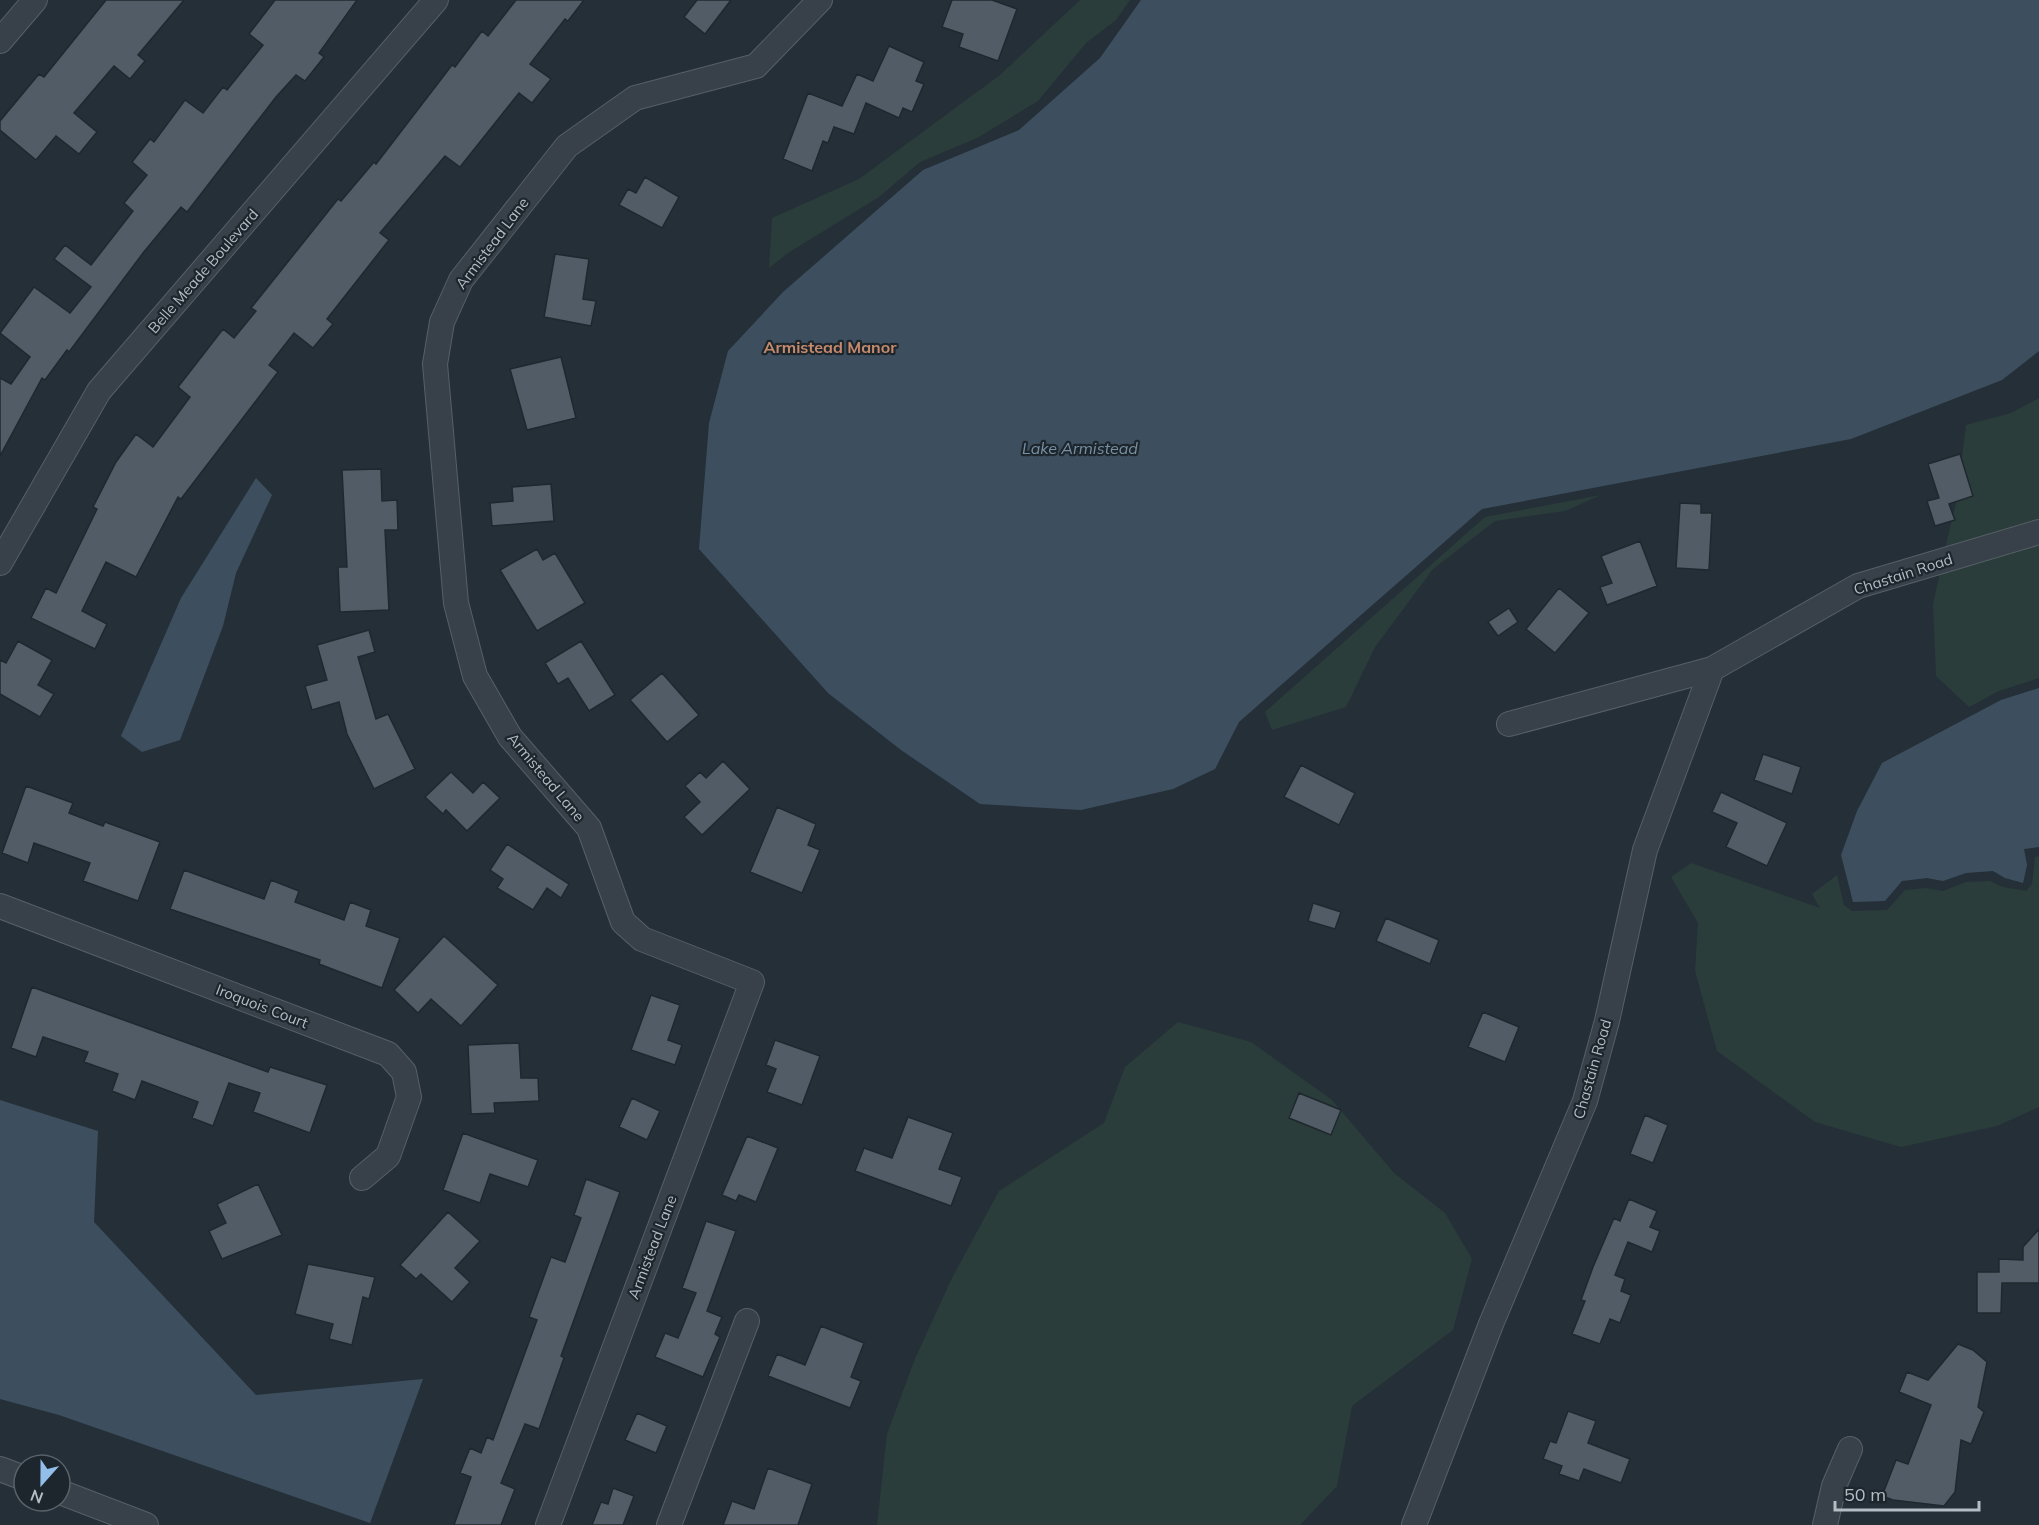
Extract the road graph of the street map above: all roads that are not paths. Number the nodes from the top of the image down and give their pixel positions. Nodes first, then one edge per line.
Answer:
1 (35, 0) edge
2 (436, 0) edge
3 (820, 0) edge
4 (0, 41) edge
5 (2039, 532) edge
6 (0, 563) edge
7 (1712, 669) junction
8 (1509, 724) dead end
9 (0, 906) edge
10 (362, 1178) dead end
11 (747, 1321) dead end
12 (1850, 1449) dead end
13 (72, 1497) edge
14 (146, 1525) edge
15 (548, 1525) edge
16 (669, 1525) edge
17 (1414, 1525) edge
18 (1826, 1525) edge

1 - 4 street
2 - 6 street, Belle Meade Boulevard
3 - 15 street, Armistead Lane
5 - 7 street, Chastain Road
7 - 8 street, Chastain Road
7 - 17 street, Chastain Road
9 - 10 street, Iroquois Court
11 - 16 street
12 - 18 street
13 - 14 street

